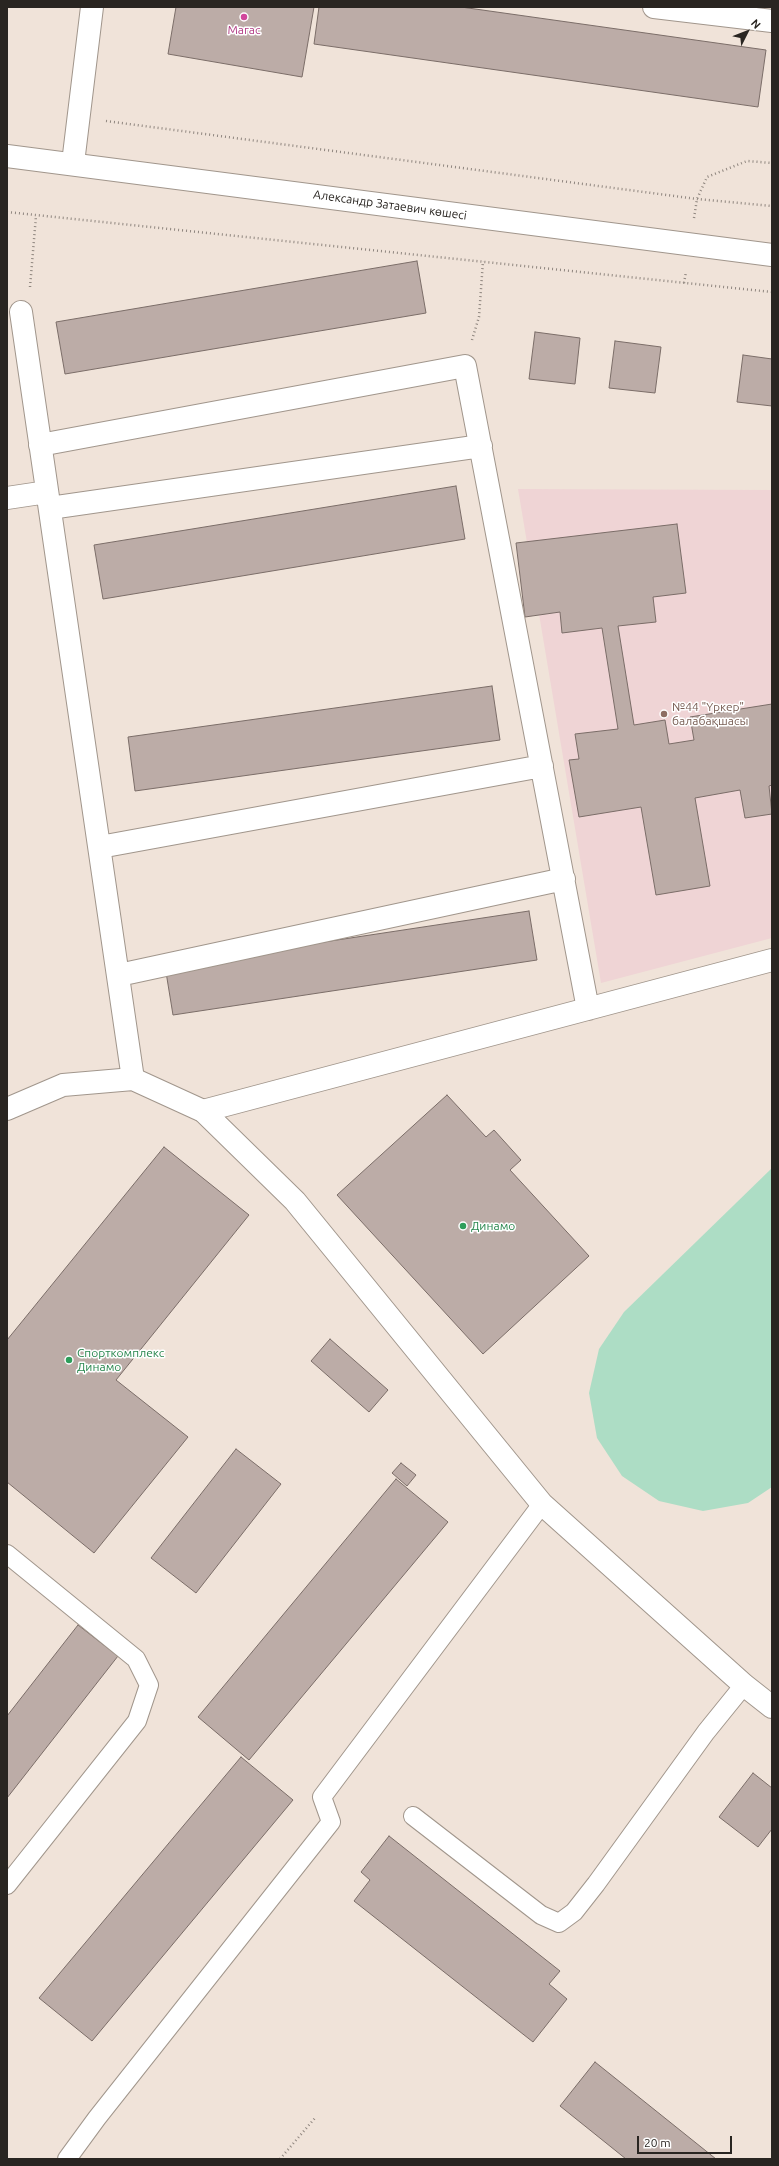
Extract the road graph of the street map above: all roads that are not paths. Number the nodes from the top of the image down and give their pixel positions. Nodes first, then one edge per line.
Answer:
1 (92, 7) edge
2 (654, 7) edge
3 (732, 12) edge
4 (772, 22) edge
5 (7, 156) edge
6 (73, 163) junction
7 (772, 255) edge
8 (21, 312) road end
9 (40, 445) junction
10 (480, 446) junction
11 (7, 498) edge
12 (48, 500) junction
13 (542, 766) junction
14 (100, 847) junction
15 (564, 879) junction
16 (772, 960) edge
17 (119, 975) junction
18 (588, 1009) junction
19 (133, 1079) junction
20 (7, 1109) edge
21 (203, 1112) junction
22 (542, 1504) junction
23 (7, 1554) edge
24 (744, 1685) junction
25 (772, 1707) edge
26 (413, 1816) dead end
27 (7, 1885) edge
28 (67, 2159) edge

1 - 6 street
2 - 3 street
3 - 4 street
5 - 6 street, Александр Затаевич көшесі
6 - 7 street, Александр Затаевич көшесі
8 - 9 street
9 - 10 street
9 - 12 street
10 - 12 street
10 - 13 street
11 - 12 street
12 - 14 street
13 - 14 street
13 - 15 street
14 - 17 street
15 - 17 street
15 - 18 street
16 - 18 street
17 - 19 street
18 - 21 street
19 - 20 street
19 - 21 street
21 - 22 street
22 - 24 street
22 - 28 lane
23 - 27 lane
24 - 25 street
24 - 26 lane

